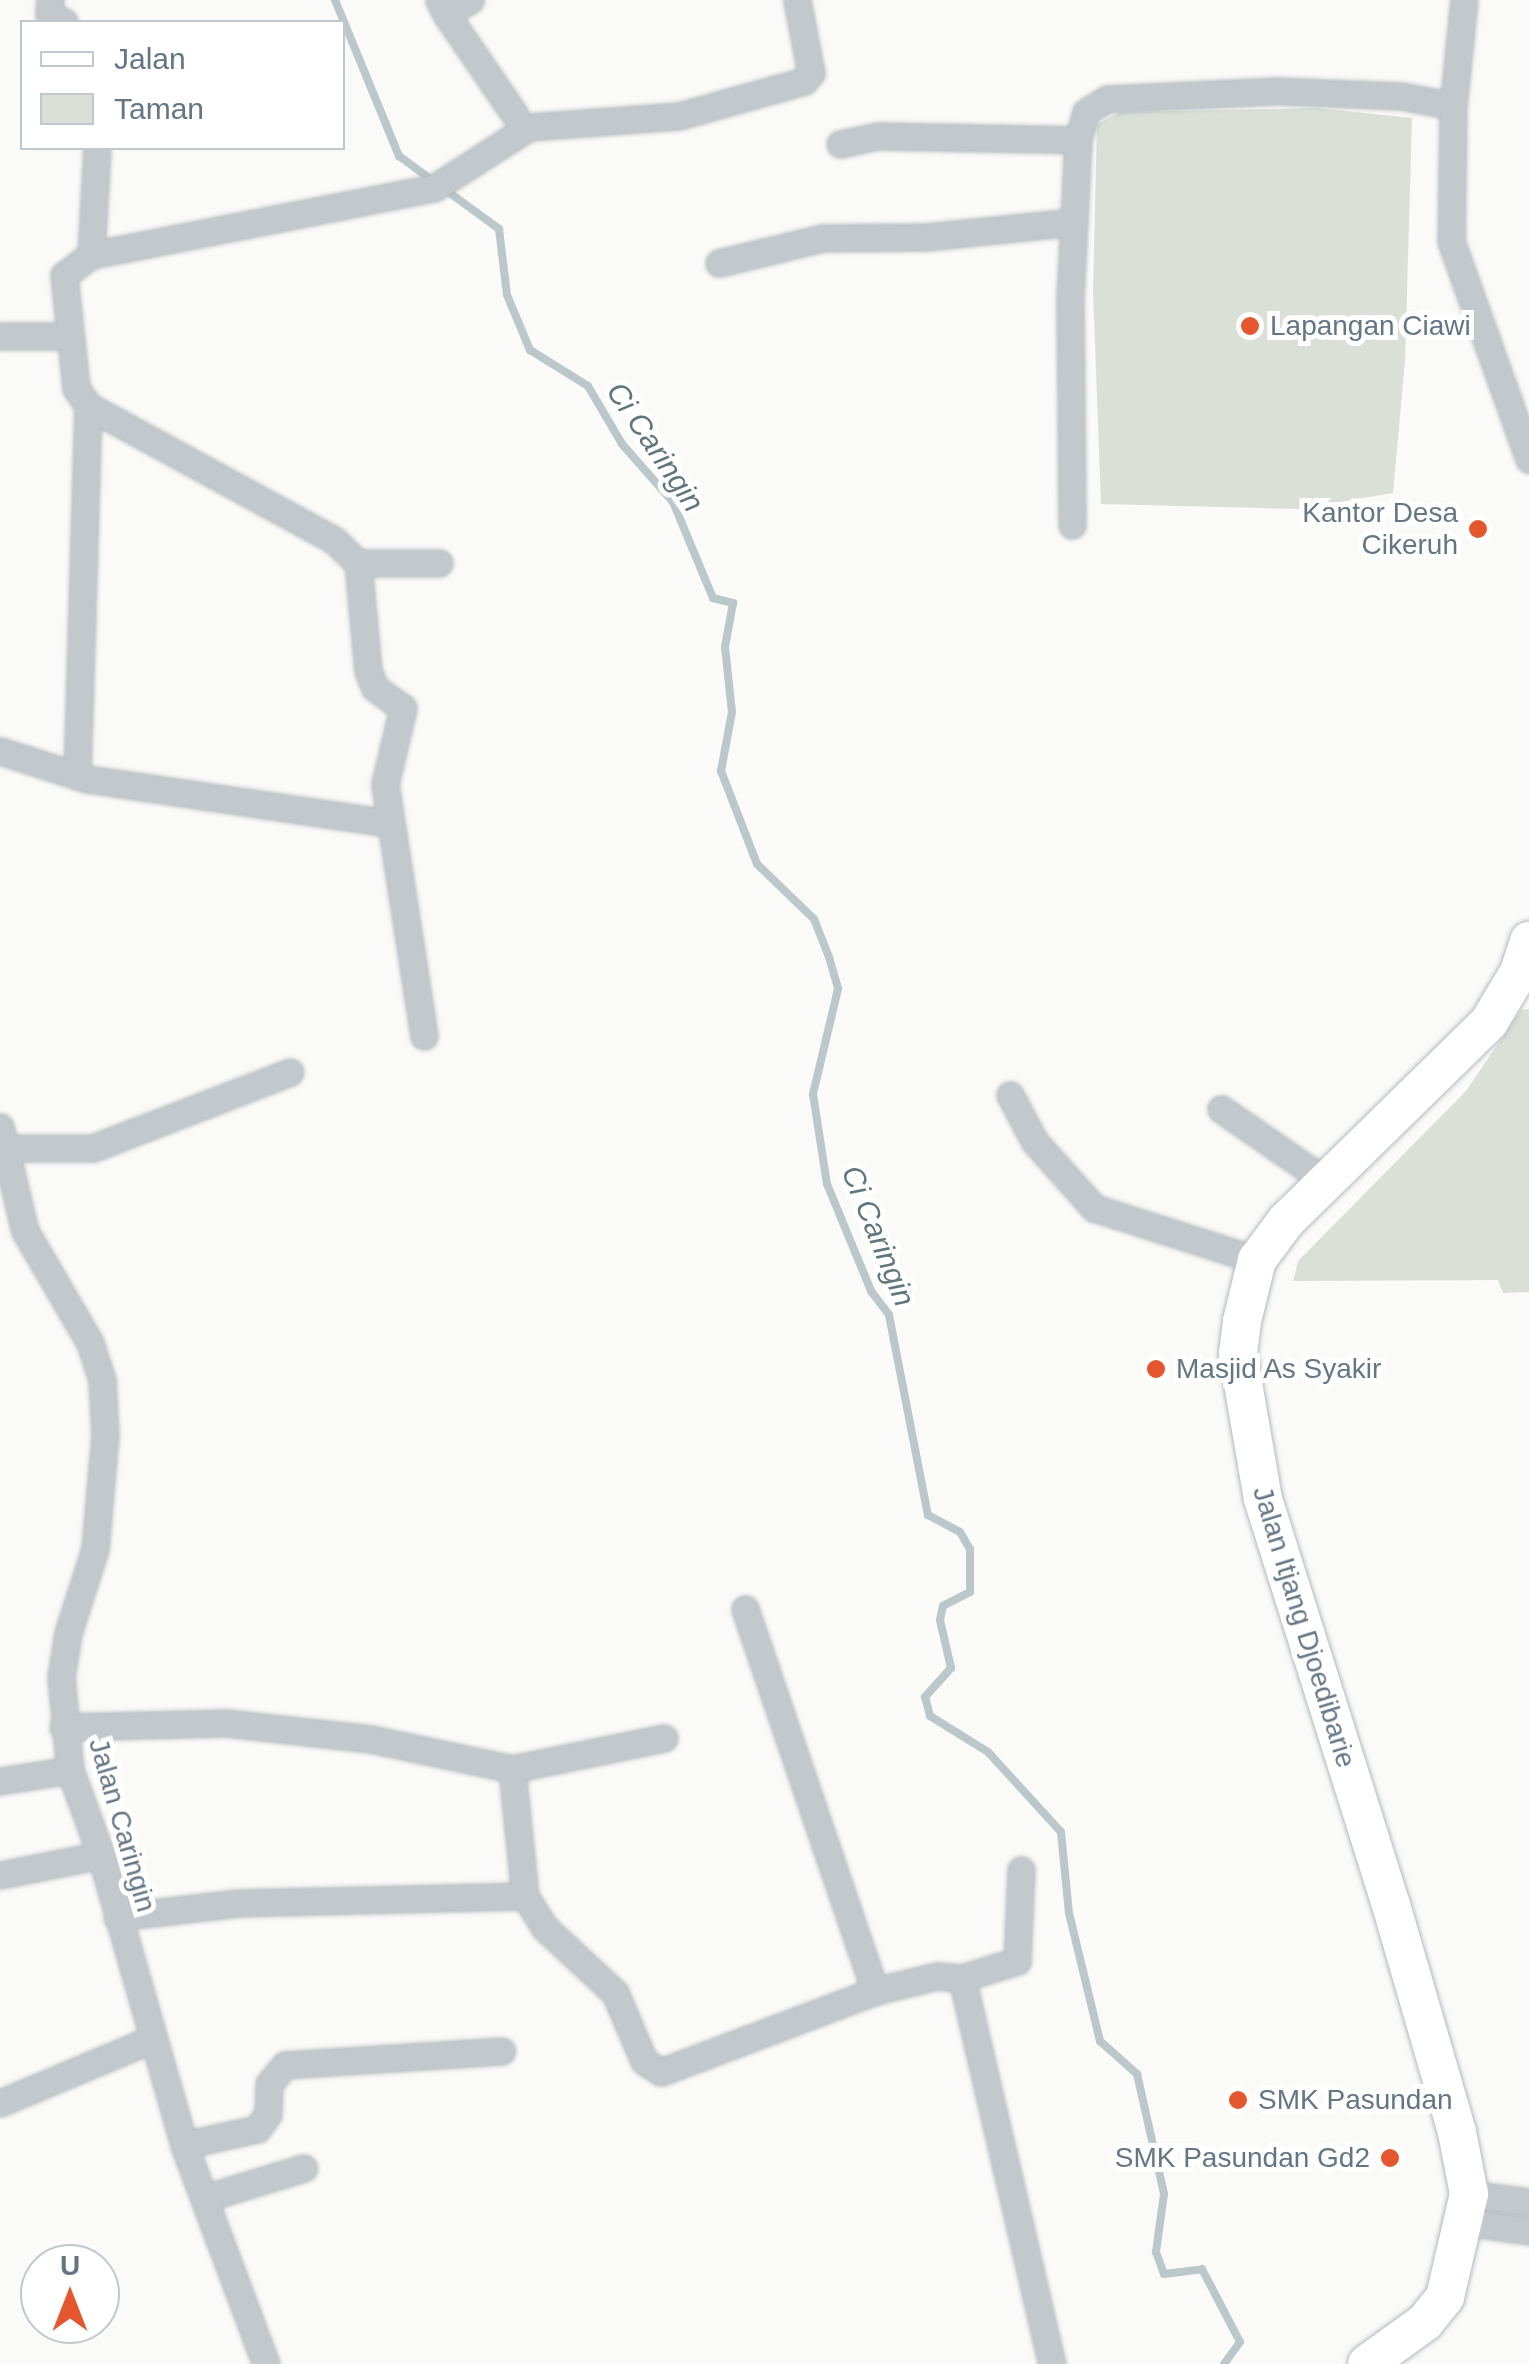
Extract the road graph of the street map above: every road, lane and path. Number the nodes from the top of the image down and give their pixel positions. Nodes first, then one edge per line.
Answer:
1 (50, 0) edge
2 (470, 0) edge
3 (797, 0) edge
4 (1464, 0) edge
5 (442, 7) edge
6 (60, 20) edge
7 (1453, 106) junction
8 (515, 115) dead end
9 (1078, 140) junction
10 (840, 144) dead end
11 (98, 150) edge
12 (1074, 222) junction
13 (90, 255) junction
14 (719, 263) dead end
15 (0, 336) edge
16 (68, 336) junction
17 (88, 406) junction
18 (1529, 459) edge
19 (1072, 525) dead end
20 (358, 562) junction
21 (439, 563) dead end
22 (0, 751) edge
23 (77, 776) junction
24 (389, 823) junction
25 (1529, 941) edge
26 (424, 1036) dead end
27 (290, 1072) dead end
28 (1010, 1095) dead end
29 (1221, 1108) dead end
30 (4, 1138) edge
31 (1326, 1182) junction
32 (10, 1208) edge
33 (1257, 1260) junction
34 (745, 1609) dead end
35 (63, 1727) junction
36 (664, 1738) dead end
37 (512, 1769) junction
38 (70, 1770) junction
39 (0, 1781) edge
40 (101, 1854) junction
41 (1021, 1870) dead end
42 (0, 1875) edge
43 (525, 1896) junction
44 (117, 1916) junction
45 (962, 1978) junction
46 (876, 1991) junction
47 (152, 2040) junction
48 (502, 2051) dead end
49 (0, 2103) edge
50 (184, 2145) junction
51 (304, 2168) dead end
52 (206, 2198) junction
53 (1529, 2202) edge
54 (1468, 2208) junction
55 (1529, 2230) edge
56 (266, 2364) edge
57 (1052, 2364) edge
58 (1367, 2364) edge

1 - 6 street
2 - 5 street
3 - 13 street
4 - 7 street
5 - 8 street
7 - 9 street
7 - 18 street
9 - 10 street
9 - 12 street
11 - 13 street
12 - 14 street
12 - 19 street
13 - 16 street
15 - 16 street
16 - 17 street
17 - 20 street
17 - 23 street
20 - 21 street
20 - 24 street
22 - 23 street
23 - 24 street
24 - 26 street
25 - 31 main road
27 - 30 street
28 - 33 street
29 - 31 street
30 - 32 street, Jalan Caringin
31 - 33 main road
32 - 35 street, Jalan Caringin
33 - 54 main road, Jalan Itjang Djoedibarie
34 - 46 street
35 - 37 street
35 - 38 street, Jalan Caringin
36 - 37 street
37 - 43 street
38 - 39 street
38 - 40 street, Jalan Caringin
40 - 42 street
40 - 44 street, Jalan Caringin
41 - 45 street
43 - 44 street
43 - 46 street
44 - 47 street, Jalan Caringin
45 - 46 street
45 - 57 street
47 - 49 street
47 - 50 street, Jalan Caringin
48 - 50 street
50 - 52 street, Jalan Caringin
51 - 52 street
52 - 56 street, Jalan Caringin
53 - 54 street
54 - 55 street
54 - 58 main road, Jalan Itjang Djoedibarie

